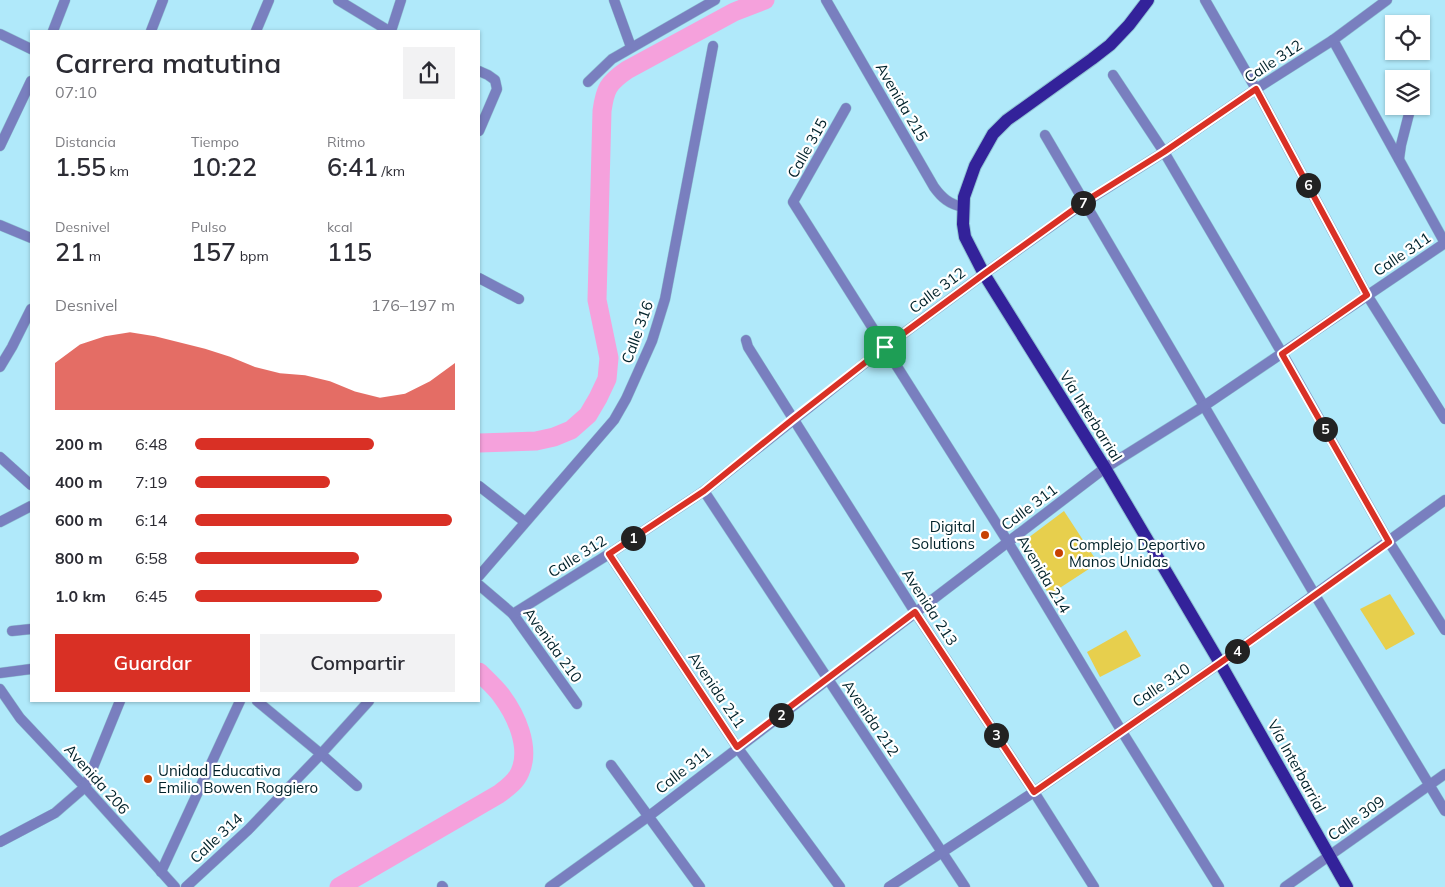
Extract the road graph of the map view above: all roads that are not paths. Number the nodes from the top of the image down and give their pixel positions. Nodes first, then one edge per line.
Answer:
1 (65, 0) edge
2 (163, 0) edge
3 (268, 0) edge
4 (338, 0) edge
5 (401, 0) edge
6 (614, 0) edge
7 (715, 0) edge
8 (826, 0) edge
9 (1148, 0) edge
10 (1205, 0) edge
11 (1388, 0) edge
12 (53, 30) edge
13 (151, 30) edge
14 (256, 30) edge
15 (388, 30) edge
16 (390, 30) edge
17 (0, 34) edge
18 (1334, 40) junction
19 (713, 46) dead end
20 (631, 47) junction
21 (30, 49) edge
22 (480, 71) edge
23 (1113, 75) dead end
24 (588, 82) dead end
25 (30, 83) edge
26 (1256, 89) junction
27 (846, 108) dead end
28 (1409, 115) edge
29 (480, 129) edge
30 (1045, 135) dead end
31 (0, 146) edge
32 (1164, 152) junction
33 (1399, 160) junction
34 (793, 202) joint
35 (1084, 202) junction
36 (963, 207) junction
37 (0, 225) edge
38 (30, 238) edge
39 (1445, 243) edge
40 (984, 274) junction
41 (480, 279) edge
42 (1367, 295) junction
43 (519, 299) dead end
44 (30, 311) edge
45 (746, 340) dead end
46 (885, 347) junction
47 (1282, 354) junction
48 (0, 367) edge
49 (1204, 406) junction
50 (793, 419) junction
51 (1445, 419) edge
52 (0, 457) edge
53 (1105, 468) junction
54 (30, 484) edge
55 (480, 487) edge
56 (704, 491) junction
57 (1445, 500) edge
58 (30, 507) edge
59 (0, 522) edge
60 (525, 522) junction
61 (1008, 542) junction
62 (1389, 542) junction
63 (609, 554) junction
64 (480, 575) edge
65 (480, 586) edge
66 (1315, 595) junction
67 (915, 612) junction
68 (513, 614) junction
69 (30, 629) edge
70 (1445, 630) edge
71 (12, 631) dead end
72 (1220, 663) junction
73 (30, 669) edge
74 (0, 674) edge
75 (828, 680) junction
76 (0, 689) edge
77 (120, 702) edge
78 (240, 702) edge
79 (258, 702) edge
80 (368, 702) edge
81 (577, 704) dead end
82 (1122, 730) junction
83 (737, 747) junction
84 (321, 754) junction
85 (611, 765) dead end
86 (1445, 774) edge
87 (1430, 784) junction
88 (357, 786) dead end
89 (85, 787) junction
90 (1034, 792) junction
91 (1445, 811) edge
92 (649, 816) junction
93 (0, 842) edge
94 (942, 852) junction
95 (1328, 855) junction
96 (161, 872) junction
97 (562, 884) edge
98 (175, 887) edge
99 (186, 887) edge
100 (550, 887) edge
101 (700, 887) edge
102 (840, 887) edge
103 (889, 887) edge
104 (965, 887) edge
105 (1094, 887) edge
106 (1219, 887) edge
107 (1285, 887) edge
108 (1347, 887) edge

1 - 12 street
2 - 13 street
3 - 14 street
4 - 15 street
5 - 16 street
6 - 20 street
7 - 20 street
8 - 36 street, Avenida 215
9 - 36 main road, Vía Interbarrial
10 - 26 street
11 - 18 street, Calle 312
17 - 21 street
18 - 26 street, Calle 312
18 - 33 street
19 - 60 street, Calle 316
20 - 24 street
22 - 29 street
23 - 32 street
25 - 31 street
26 - 32 street, Calle 312
26 - 42 street
27 - 34 street, Calle 315
28 - 33 street
30 - 35 street
32 - 35 street, Calle 312
32 - 47 street
33 - 39 street
34 - 46 street, Avenida 214
35 - 40 street, Calle 312
35 - 49 street
36 - 40 main road, Vía Interbarrial
37 - 38 street
39 - 42 street, Calle 311
40 - 46 street, Calle 312
40 - 53 main road, Vía Interbarrial
41 - 43 street
42 - 47 street, Calle 311
42 - 51 street
44 - 48 street
45 - 50 street, Avenida 213
46 - 50 street, Calle 312
46 - 61 street, Avenida 214
47 - 49 street, Calle 311
47 - 62 street
49 - 53 street, Calle 311
49 - 66 street
50 - 56 street, Calle 312
50 - 67 street, Avenida 213
52 - 54 street
53 - 61 street, Calle 311
53 - 72 main road, Vía Interbarrial
55 - 60 street
56 - 63 street, Calle 312
56 - 75 street, Avenida 212
57 - 62 street, Calle 310
58 - 59 street
60 - 64 street, Calle 316
61 - 67 street, Calle 311
61 - 82 street, Avenida 214
62 - 66 street, Calle 310
62 - 70 street
63 - 68 street, Calle 312
63 - 83 street, Avenida 211
65 - 68 street, Avenida 210
66 - 72 street, Calle 310
66 - 87 street
67 - 75 street, Calle 311
67 - 90 street, Avenida 213
68 - 81 street, Avenida 210
69 - 71 street
72 - 82 street, Calle 310
72 - 95 main road, Vía Interbarrial
73 - 74 street
75 - 83 street, Calle 311
75 - 94 street, Avenida 212
76 - 89 street, Avenida 206
77 - 89 street
78 - 96 street
79 - 84 street
80 - 84 street, Calle 314
82 - 90 street, Calle 310
82 - 106 street, Avenida 214
83 - 92 street, Calle 311
83 - 102 street, Avenida 211
84 - 88 street
84 - 99 street, Calle 314
85 - 92 street
86 - 87 street, Calle 309
87 - 91 street
87 - 95 street, Calle 309
89 - 93 street
89 - 96 street, Avenida 206
90 - 94 street, Calle 310
90 - 105 street, Avenida 213
92 - 97 street, Calle 311
92 - 101 street
94 - 103 street, Calle 310
94 - 104 street, Avenida 212
95 - 107 street, Calle 309
95 - 108 main road, Vía Interbarrial
96 - 98 street, Avenida 206
97 - 100 street, Calle 311

